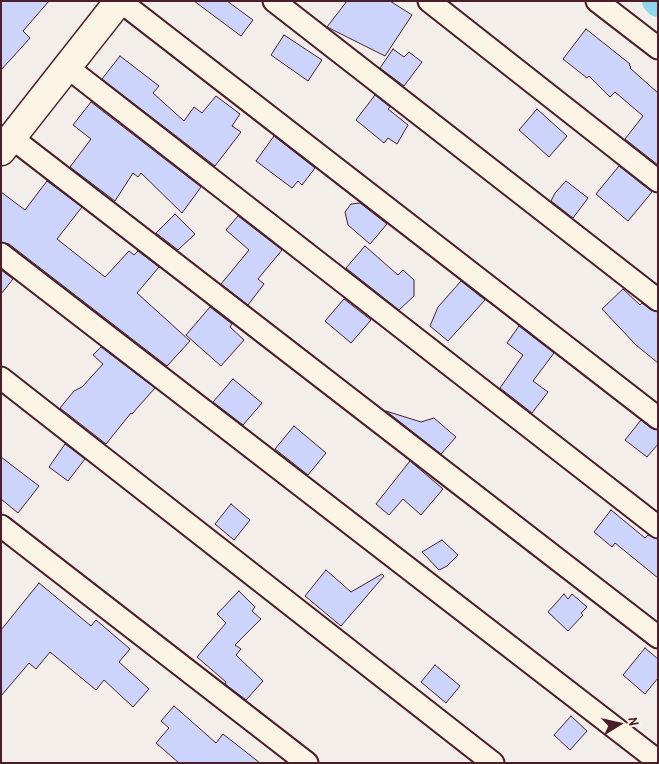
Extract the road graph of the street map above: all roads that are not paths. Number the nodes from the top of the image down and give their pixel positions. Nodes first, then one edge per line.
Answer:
1 (119, 1) edge
2 (274, 1) edge
3 (429, 1) edge
4 (597, 1) edge
5 (658, 48) edge
6 (67, 67) junction
7 (6, 144) edge
8 (658, 181) edge
9 (1, 254) edge
10 (658, 300) edge
11 (1, 378) edge
12 (658, 418) edge
13 (1, 526) edge
14 (658, 527) edge
15 (658, 637) edge
16 (658, 760) edge
17 (307, 763) edge
18 (493, 763) edge

1 - 6 main road
1 - 12 street
2 - 10 street
3 - 8 street
4 - 5 street
6 - 7 main road
6 - 14 street
7 - 15 street
9 - 16 street
11 - 18 street
13 - 17 street

